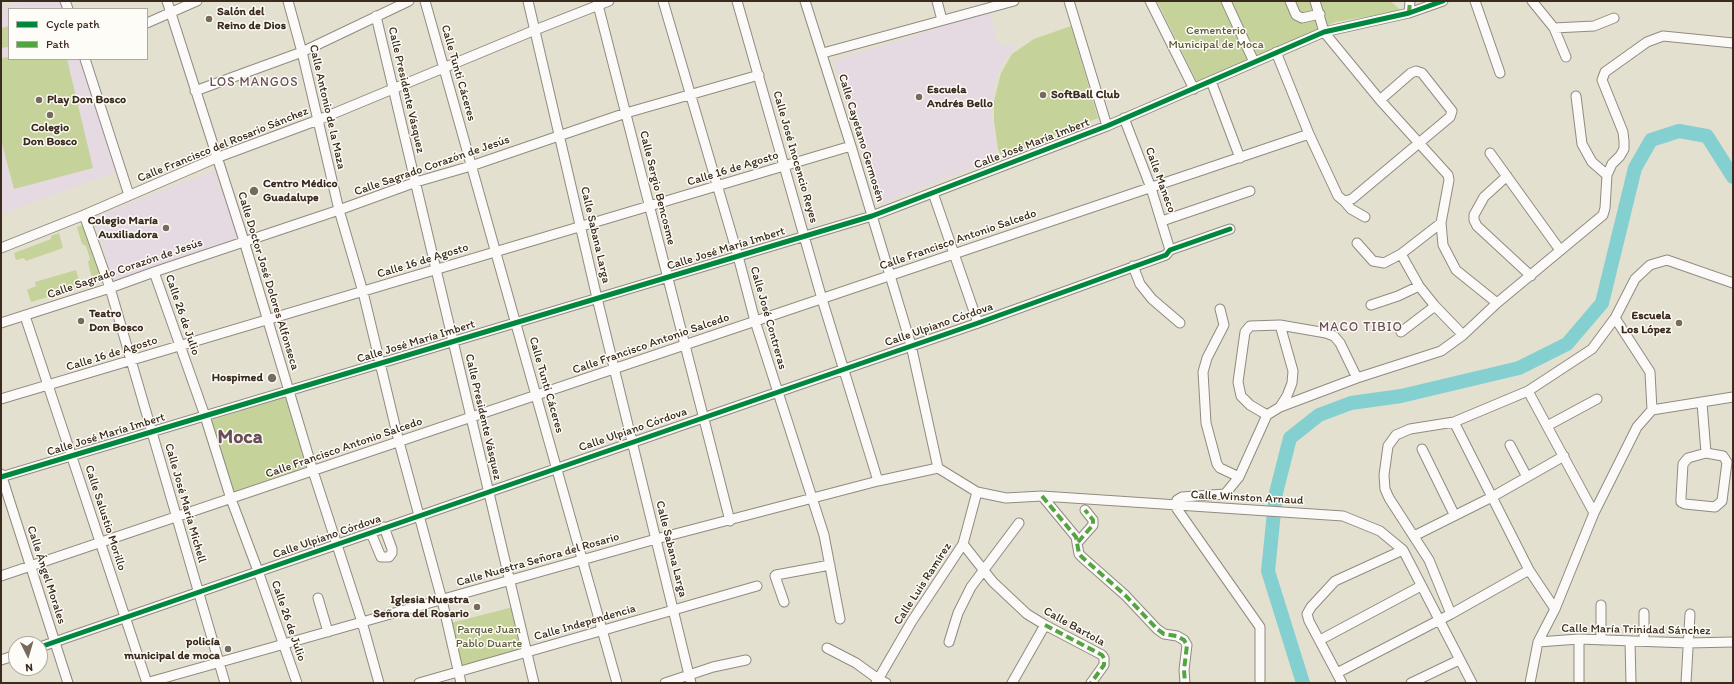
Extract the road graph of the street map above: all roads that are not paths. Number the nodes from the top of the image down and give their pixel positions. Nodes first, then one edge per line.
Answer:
1 (167, 1) edge
2 (197, 1) edge
3 (288, 1) edge
4 (409, 1) edge
5 (425, 1) edge
6 (528, 1) edge
7 (609, 1) edge
8 (663, 1) edge
9 (737, 1) edge
10 (805, 1) edge
11 (937, 1) edge
12 (1014, 1) edge
13 (1069, 1) edge
14 (1150, 1) edge
15 (1226, 1) edge
16 (1290, 1) edge
17 (1315, 1) edge
18 (1410, 1) edge
19 (1443, 1) edge
20 (1475, 1) edge
21 (1532, 1) edge
22 (598, 3) edge
23 (171, 12) junction
24 (1409, 13) junction
25 (1320, 14) junction
26 (376, 16) junction
27 (1614, 18) dead end
28 (942, 20) junction
29 (148, 23) edge
30 (1554, 28) junction
31 (535, 30) junction
32 (1324, 32) junction
33 (1733, 43) edge
34 (302, 52) junction
35 (1276, 52) junction
36 (822, 53) junction
37 (1566, 57) dead end
38 (85, 60) edge
39 (1254, 62) junction
40 (444, 68) junction
41 (1500, 73) dead end
42 (759, 75) junction
43 (1211, 81) junction
44 (393, 89) junction
45 (1194, 89) junction
46 (195, 91) junction
47 (691, 94) junction
48 (1576, 96) dead end
49 (1380, 100) junction
50 (626, 113) junction
51 (1124, 118) junction
52 (318, 120) junction
53 (1107, 126) junction
54 (1309, 134) junction
55 (560, 136) junction
56 (1418, 143) junction
57 (851, 146) junction
58 (1490, 153) dead end
59 (216, 158) junction
60 (1240, 158) junction
61 (471, 166) junction
62 (784, 166) junction
63 (1607, 175) junction
64 (1507, 176) junction
65 (416, 182) junction
66 (718, 186) junction
67 (1151, 188) junction
68 (1250, 191) dead end
69 (933, 193) junction
70 (129, 195) junction
71 (1344, 202) junction
72 (650, 206) junction
73 (339, 210) junction
74 (84, 215) junction
75 (872, 216) junction
76 (1365, 217) dead end
77 (1162, 221) junction
78 (1441, 223) junction
79 (580, 227) junction
80 (1230, 229) dead end
81 (806, 236) junction
82 (244, 241) junction
83 (1356, 244) dead end
84 (1, 248) edge
85 (1170, 250) junction
86 (1560, 250) junction
87 (496, 252) junction
88 (954, 254) junction
89 (1401, 254) junction
90 (738, 256) junction
91 (1133, 266) junction
92 (436, 270) junction
93 (154, 272) junction
94 (890, 276) junction
95 (1531, 276) junction
96 (667, 277) junction
97 (1733, 283) edge
98 (1419, 286) junction
99 (110, 288) junction
100 (363, 292) junction
101 (597, 298) junction
102 (822, 299) junction
103 (1497, 303) junction
104 (1371, 305) dead end
105 (1434, 306) junction
106 (1220, 308) dead end
107 (25, 316) junction
108 (1615, 318) junction
109 (267, 320) junction
110 (756, 321) junction
111 (1180, 322) dead end
112 (1, 323) edge
113 (516, 323) junction
114 (978, 323) junction
115 (1280, 325) junction
116 (1401, 332) dead end
117 (1463, 335) junction
118 (453, 341) junction
119 (685, 345) junction
120 (910, 345) junction
121 (180, 346) junction
122 (131, 361) junction
123 (379, 364) junction
124 (844, 368) junction
125 (615, 369) junction
126 (1357, 378) junction
127 (48, 385) junction
128 (290, 390) junction
129 (777, 391) junction
130 (1528, 391) junction
131 (536, 396) junction
132 (1733, 397) edge
133 (1, 399) edge
134 (1597, 399) dead end
135 (1702, 403) junction
136 (1280, 407) junction
137 (1652, 410) junction
138 (1267, 415) junction
139 (205, 416) junction
140 (704, 416) junction
141 (471, 417) junction
142 (1454, 422) junction
143 (1547, 426) junction
144 (152, 432) junction
145 (632, 441) junction
146 (399, 442) junction
147 (1510, 445) dead end
148 (1422, 449) dead end
149 (1706, 453) junction
150 (72, 456) junction
151 (1564, 456) junction
152 (556, 468) junction
153 (938, 468) junction
154 (313, 471) junction
155 (1, 476) edge
156 (1240, 476) junction
157 (1527, 477) junction
158 (878, 481) junction
159 (488, 491) junction
160 (977, 492) junction
161 (1042, 496) junction
162 (1492, 496) junction
163 (812, 498) junction
164 (231, 499) junction
165 (1175, 506) junction
166 (1086, 510) dead end
167 (1594, 513) junction
168 (1454, 514) junction
169 (418, 516) junction
170 (177, 517) junction
171 (730, 521) junction
172 (1019, 523) dead end
173 (384, 527) junction
174 (371, 533) junction
175 (1414, 536) junction
176 (656, 539) junction
177 (1078, 542) junction
178 (101, 543) junction
179 (337, 544) junction
180 (962, 544) junction
181 (1403, 550) junction
182 (582, 560) junction
183 (830, 565) junction
184 (31, 566) junction
185 (983, 570) junction
186 (1529, 570) junction
187 (258, 571) junction
188 (1, 576) edge
189 (510, 580) junction
190 (758, 586) dead end
191 (1422, 586) junction
192 (198, 592) junction
193 (318, 598) dead end
194 (442, 600) junction
195 (784, 602) dead end
196 (1601, 605) dead end
197 (1554, 609) junction
198 (673, 611) junction
199 (1644, 612) dead end
200 (1451, 614) junction
201 (1690, 614) dead end
202 (125, 617) junction
203 (840, 619) dead end
204 (1439, 620) junction
205 (362, 622) junction
206 (1045, 626) junction
207 (602, 631) junction
208 (328, 632) junction
209 (1579, 639) junction
210 (1320, 640) junction
211 (1602, 640) junction
212 (1630, 641) junction
213 (1644, 641) junction
214 (55, 642) junction
215 (949, 642) dead end
216 (1538, 642) junction
217 (1688, 643) junction
218 (1733, 643) edge
219 (48, 644) edge
220 (284, 644) junction
221 (827, 648) dead end
222 (527, 652) junction
223 (746, 660) dead end
224 (1459, 660) junction
225 (219, 662) junction
226 (458, 672) junction
227 (1337, 673) junction
228 (690, 678) edge
229 (880, 682) edge
230 (68, 683) edge
231 (147, 683) edge
232 (225, 683) edge
233 (297, 683) edge
234 (379, 683) edge
235 (419, 683) edge
236 (461, 683) edge
237 (534, 683) edge
238 (617, 683) edge
239 (665, 683) edge
240 (1012, 683) edge
241 (1091, 683) edge
242 (1185, 683) edge
243 (1260, 683) edge
244 (1342, 683) edge
245 (1412, 683) edge
246 (1472, 683) edge
247 (1530, 683) edge
248 (1579, 683) edge
249 (1632, 683) edge
250 (1686, 683) edge

1 - 23 street, Calle Doctor José Dolores Alfonseca
2 - 23 street
3 - 34 street, Calle Antonio de la Maza
4 - 26 street
5 - 40 street, Calle Tunti Cáceres
6 - 31 street, Calle Sabana Larga
7 - 22 street, Calle Francisco del Rosario Sánchez
8 - 47 street, Calle José Contreras
9 - 42 street, Calle José Inocencio Reyes
10 - 36 street, Calle Cayetano Germosén
11 - 28 street
12 - 28 street
13 - 53 street
14 - 45 street
15 - 39 street
16 - 25 street
17 - 25 street
18 - 24 street
19 - 24 street, Calle José María Imbert
20 - 41 street
21 - 30 street
22 - 31 street, Calle Francisco del Rosario Sánchez
22 - 50 street, Calle Sergio Bencosme
23 - 29 street
23 - 46 street, Calle Doctor José Dolores Alfonseca
24 - 32 street, Calle José María Imbert
25 - 32 street
26 - 34 street
26 - 44 street, Calle Presidente Vásquez
27 - 30 street
28 - 36 street
30 - 37 street
31 - 40 street, Calle Francisco del Rosario Sánchez
31 - 55 street, Calle Sabana Larga
32 - 35 street, Calle José María Imbert
32 - 49 street
33 - 63 street
34 - 46 street
34 - 52 street, Calle Antonio de la Maza
35 - 39 street, Calle José María Imbert
35 - 54 street
36 - 57 street, Calle Cayetano Germosén
38 - 70 street
39 - 43 street, Calle José María Imbert
40 - 44 street, Calle Francisco del Rosario Sánchez
40 - 61 street, Calle Tunti Cáceres
42 - 47 street, Calle Sagrado Corazón de Jesús
42 - 62 street, Calle José Inocencio Reyes
43 - 45 street, Calle José María Imbert
43 - 60 street
44 - 52 street, Calle Francisco del Rosario Sánchez
44 - 65 street, Calle Presidente Vásquez
45 - 51 street, Calle José María Imbert
46 - 59 street, Calle Doctor José Dolores Alfonseca
47 - 50 street, Calle Sagrado Corazón de Jesús
47 - 66 street, Calle José Contreras
48 - 63 street
49 - 56 street
49 - 56 street
50 - 55 street, Calle Sagrado Corazón de Jesús
50 - 72 street, Calle Sergio Bencosme
51 - 53 street, Calle José María Imbert
51 - 67 street, Calle Maneco
52 - 59 street, Calle Francisco del Rosario Sánchez
52 - 73 street, Calle Antonio de la Maza
53 - 69 street, Calle José María Imbert
54 - 60 street, Calle Francisco Antonio Salcedo
54 - 71 street
55 - 61 street, Calle Sagrado Corazón de Jesús
55 - 79 street, Calle Sabana Larga
56 - 71 street
56 - 78 street
57 - 62 street, Calle 16 de Agosto
57 - 75 street, Calle Cayetano Germosén
58 - 64 street
59 - 70 street, Calle Francisco del Rosario Sánchez
59 - 82 street, Calle Doctor José Dolores Alfonseca
60 - 67 street, Calle Francisco Antonio Salcedo
61 - 65 street, Calle Sagrado Corazón de Jesús
61 - 87 street, Calle Tunti Cáceres
62 - 66 street, Calle 16 de Agosto
62 - 81 street, Calle José Inocencio Reyes
63 - 86 street
64 - 86 street
64 - 95 street
65 - 73 street, Calle Sagrado Corazón de Jesús
65 - 92 street, Calle Presidente Vásquez
66 - 72 street, Calle 16 de Agosto
66 - 90 street, Calle José Contreras
67 - 77 street, Calle Maneco
67 - 88 street, Calle Francisco Antonio Salcedo
68 - 77 street
69 - 75 street, Calle José María Imbert
69 - 88 street
70 - 74 street, Calle Francisco del Rosario Sánchez
71 - 76 street
72 - 79 street, Calle 16 de Agosto
72 - 96 street, Calle Sergio Bencosme
73 - 82 street, Calle Sagrado Corazón de Jesús
73 - 100 street, Calle Antonio de la Maza
74 - 84 street, Calle Francisco del Rosario Sánchez
74 - 99 street, Calle José María Michell
75 - 81 street, Calle José María Imbert
75 - 94 street, Calle Cayetano Germosén
77 - 85 street, Calle Maneco
78 - 89 street
78 - 103 street
79 - 87 street, Calle 16 de Agosto
79 - 101 street, Calle Sabana Larga
80 - 85 street, Calle Ulpiano Córdova
81 - 90 street, Calle José María Imbert
81 - 102 street, Calle José Inocencio Reyes
82 - 93 street, Calle Sagrado Corazón de Jesús
82 - 109 street, Calle Doctor José Dolores Alfonseca
83 - 89 street
85 - 91 street, Calle Ulpiano Córdova
86 - 95 street
87 - 92 street, Calle 16 de Agosto
87 - 113 street, Calle Tunti Cáceres
88 - 94 street, Calle Francisco Antonio Salcedo
88 - 114 street
89 - 98 street
90 - 96 street, Calle José María Imbert
90 - 110 street, Calle José Contreras
91 - 111 street
91 - 114 street, Calle Ulpiano Córdova
92 - 100 street, Calle 16 de Agosto
92 - 118 street, Calle Presidente Vásquez
93 - 99 street, Calle Sagrado Corazón de Jesús
93 - 121 street, Calle 26 de Julio
94 - 102 street, Calle Francisco Antonio Salcedo
94 - 120 street, Calle Cayetano Germosén
95 - 103 street
96 - 101 street, Calle José María Imbert
96 - 119 street, Calle Sergio Bencosme
97 - 108 street
98 - 104 street
98 - 105 street
99 - 107 street, Calle Sagrado Corazón de Jesús
99 - 122 street, Calle José María Michell
100 - 109 street, Calle 16 de Agosto
100 - 123 street, Calle Antonio de la Maza
101 - 113 street, Calle José María Imbert
101 - 125 street, Calle Sabana Larga
102 - 110 street, Calle Francisco Antonio Salcedo
102 - 124 street, Calle José Inocencio Reyes
103 - 117 street
105 - 116 street
105 - 117 street
106 - 156 street
107 - 112 street, Calle Sagrado Corazón de Jesús
107 - 127 street, Calle Salustio Morillo
108 - 130 street
108 - 137 street
109 - 121 street, Calle 16 de Agosto
109 - 128 street, Calle Doctor José Dolores Alfonseca
110 - 119 street, Calle Francisco Antonio Salcedo
110 - 129 street, Calle José Contreras
113 - 118 street, Calle José María Imbert
113 - 131 street, Calle Tunti Cáceres
114 - 120 street, Calle Ulpiano Córdova
115 - 126 street
115 - 136 street
115 - 138 street
117 - 126 street
118 - 123 street, Calle José María Imbert
118 - 141 street, Calle Presidente Vásquez
119 - 125 street, Calle Francisco Antonio Salcedo
119 - 140 street, Calle Sergio Bencosme
120 - 124 street, Calle Ulpiano Córdova
120 - 153 street, Calle Cayetano Germosén
121 - 122 street, Calle 16 de Agosto
121 - 139 street, Calle 26 de Julio
122 - 127 street, Calle 16 de Agosto
122 - 144 street, Calle José María Michell
123 - 128 street, Calle José María Imbert
123 - 146 street, Calle Antonio de la Maza
124 - 129 street, Calle Ulpiano Córdova
124 - 158 street, Calle José Inocencio Reyes
125 - 131 street, Calle Francisco Antonio Salcedo
125 - 145 street, Calle Sabana Larga
126 - 136 street
127 - 133 street, Calle 16 de Agosto
127 - 150 street, Calle Salustio Morillo
128 - 139 street, Calle José María Imbert
128 - 154 street, Calle Doctor José Dolores Alfonseca
129 - 140 street, Calle Ulpiano Córdova
129 - 163 street, Calle José Contreras
130 - 142 street
130 - 143 street
131 - 141 street, Calle Francisco Antonio Salcedo
131 - 152 street, Calle Tunti Cáceres
132 - 135 street
134 - 143 street
135 - 137 street
135 - 149 street
136 - 138 street
137 - 167 street
138 - 156 street
139 - 144 street, Calle José María Imbert
139 - 164 street, Calle 26 de Julio
140 - 145 street, Calle Ulpiano Córdova
140 - 171 street, Calle Sergio Bencosme
141 - 146 street, Calle Francisco Antonio Salcedo
141 - 159 street, Calle Presidente Vásquez
142 - 162 street
142 - 175 street
143 - 151 street
144 - 150 street, Calle José María Imbert
144 - 170 street, Calle José María Michell
145 - 152 street, Calle Ulpiano Córdova
145 - 176 street, Calle Sabana Larga
146 - 154 street, Calle Francisco Antonio Salcedo
146 - 169 street, Calle Antonio de la Maza
147 - 157 street
148 - 168 street
149 - 149 street
150 - 155 street, Calle José María Imbert
150 - 178 street, Calle Salustio Morillo
151 - 157 street
151 - 167 street
152 - 159 street, Calle Ulpiano Córdova
152 - 182 street, Calle Tunti Cáceres
153 - 158 street, Calle Nuestra Señora del Rosario
153 - 160 street, Calle Winston Arnaud
154 - 164 street, Calle Francisco Antonio Salcedo
154 - 179 street, Calle Doctor José Dolores Alfonseca
155 - 184 street, Calle Ángel Morales
156 - 165 street
157 - 162 street
158 - 163 street, Calle Nuestra Señora del Rosario
159 - 169 street, Calle Ulpiano Córdova
159 - 189 street, Calle Presidente Vásquez
160 - 161 street, Calle Winston Arnaud
160 - 180 street, Calle Luis Ramírez
161 - 165 street, Calle Winston Arnaud
161 - 177 street
162 - 168 street
162 - 186 street
163 - 171 street, Calle Nuestra Señora del Rosario
163 - 183 street, Calle José Contreras
164 - 170 street, Calle Francisco Antonio Salcedo
164 - 187 street, Calle 26 de Julio
165 - 181 street, Calle Winston Arnaud
165 - 243 street
166 - 177 street
167 - 197 street
168 - 175 street
169 - 173 street, Calle Ulpiano Córdova
169 - 194 street, Calle Antonio de la Maza
170 - 178 street, Calle Francisco Antonio Salcedo
170 - 192 street, Calle José María Michell
171 - 176 street, Calle Nuestra Señora del Rosario
172 - 185 street
173 - 174 street, Calle Ulpiano Córdova
173 - 174 street
174 - 179 street, Calle Ulpiano Córdova
175 - 200 street
176 - 182 street, Calle Nuestra Señora del Rosario
176 - 198 street, Calle Sabana Larga
177 - 242 street
178 - 184 street, Calle Francisco Antonio Salcedo
178 - 202 street, Calle Salustio Morillo
179 - 187 street, Calle Ulpiano Córdova
179 - 205 street, Calle Doctor José Dolores Alfonseca
180 - 185 street, Calle Bartola
180 - 229 street, Calle Luis Ramírez
181 - 191 street, Calle Winston Arnaud
181 - 210 street
182 - 189 street, Calle Nuestra Señora del Rosario
182 - 207 street, Calle Tunti Cáceres
183 - 195 street
183 - 203 street, Calle José Contreras
184 - 188 street, Calle Francisco Antonio Salcedo
184 - 214 street, Calle Ángel Morales
185 - 206 street, Calle Bartola
185 - 215 street
186 - 197 street
186 - 200 street
187 - 192 street, Calle Ulpiano Córdova
187 - 220 street, Calle 26 de Julio
189 - 194 street, Calle Nuestra Señora del Rosario
189 - 222 street, Calle Presidente Vásquez
190 - 198 street, Calle Independencia
191 - 204 street, Calle Winston Arnaud
191 - 210 street
192 - 202 street, Calle Ulpiano Córdova
192 - 225 street, Calle José María Michell
193 - 208 street
194 - 205 street, Calle Nuestra Señora del Rosario
194 - 226 street, Calle Antonio de la Maza
196 - 211 street
197 - 216 street
198 - 207 street, Calle Independencia
198 - 228 street, Calle Sabana Larga
199 - 213 street
200 - 204 street
201 - 217 street
202 - 214 street, Calle Ulpiano Córdova
202 - 231 street, Calle Salustio Morillo
204 - 224 street, Calle Winston Arnaud
204 - 227 street
205 - 208 street, Calle Nuestra Señora del Rosario
205 - 234 street, Calle Doctor José Dolores Alfonseca
206 - 240 street
206 - 241 street, Calle Bartola
207 - 222 street, Calle Independencia
207 - 238 street, Calle Tunti Cáceres
208 - 220 street, Calle Nuestra Señora del Rosario
209 - 211 street, Calle María Trinidad Sánchez
209 - 216 street, Calle María Trinidad Sánchez
209 - 248 street
210 - 227 street
211 - 212 street, Calle María Trinidad Sánchez
212 - 213 street, Calle María Trinidad Sánchez
212 - 249 street
213 - 217 street, Calle María Trinidad Sánchez
214 - 219 street, Calle Ulpiano Córdova
214 - 230 street, Calle Ángel Morales
216 - 247 street
217 - 218 street, Calle María Trinidad Sánchez
217 - 250 street
220 - 225 street, Calle Nuestra Señora del Rosario
220 - 233 street, Calle 26 de Julio
221 - 229 street
222 - 226 street, Calle Independencia
222 - 237 street, Calle Presidente Vásquez
223 - 228 street
224 - 245 street
224 - 246 street, Calle Winston Arnaud
225 - 231 street, Calle Nuestra Señora del Rosario
225 - 232 street, Calle José María Michell
226 - 235 street, Calle Independencia
226 - 236 street, Calle Antonio de la Maza
227 - 244 street
228 - 239 street

